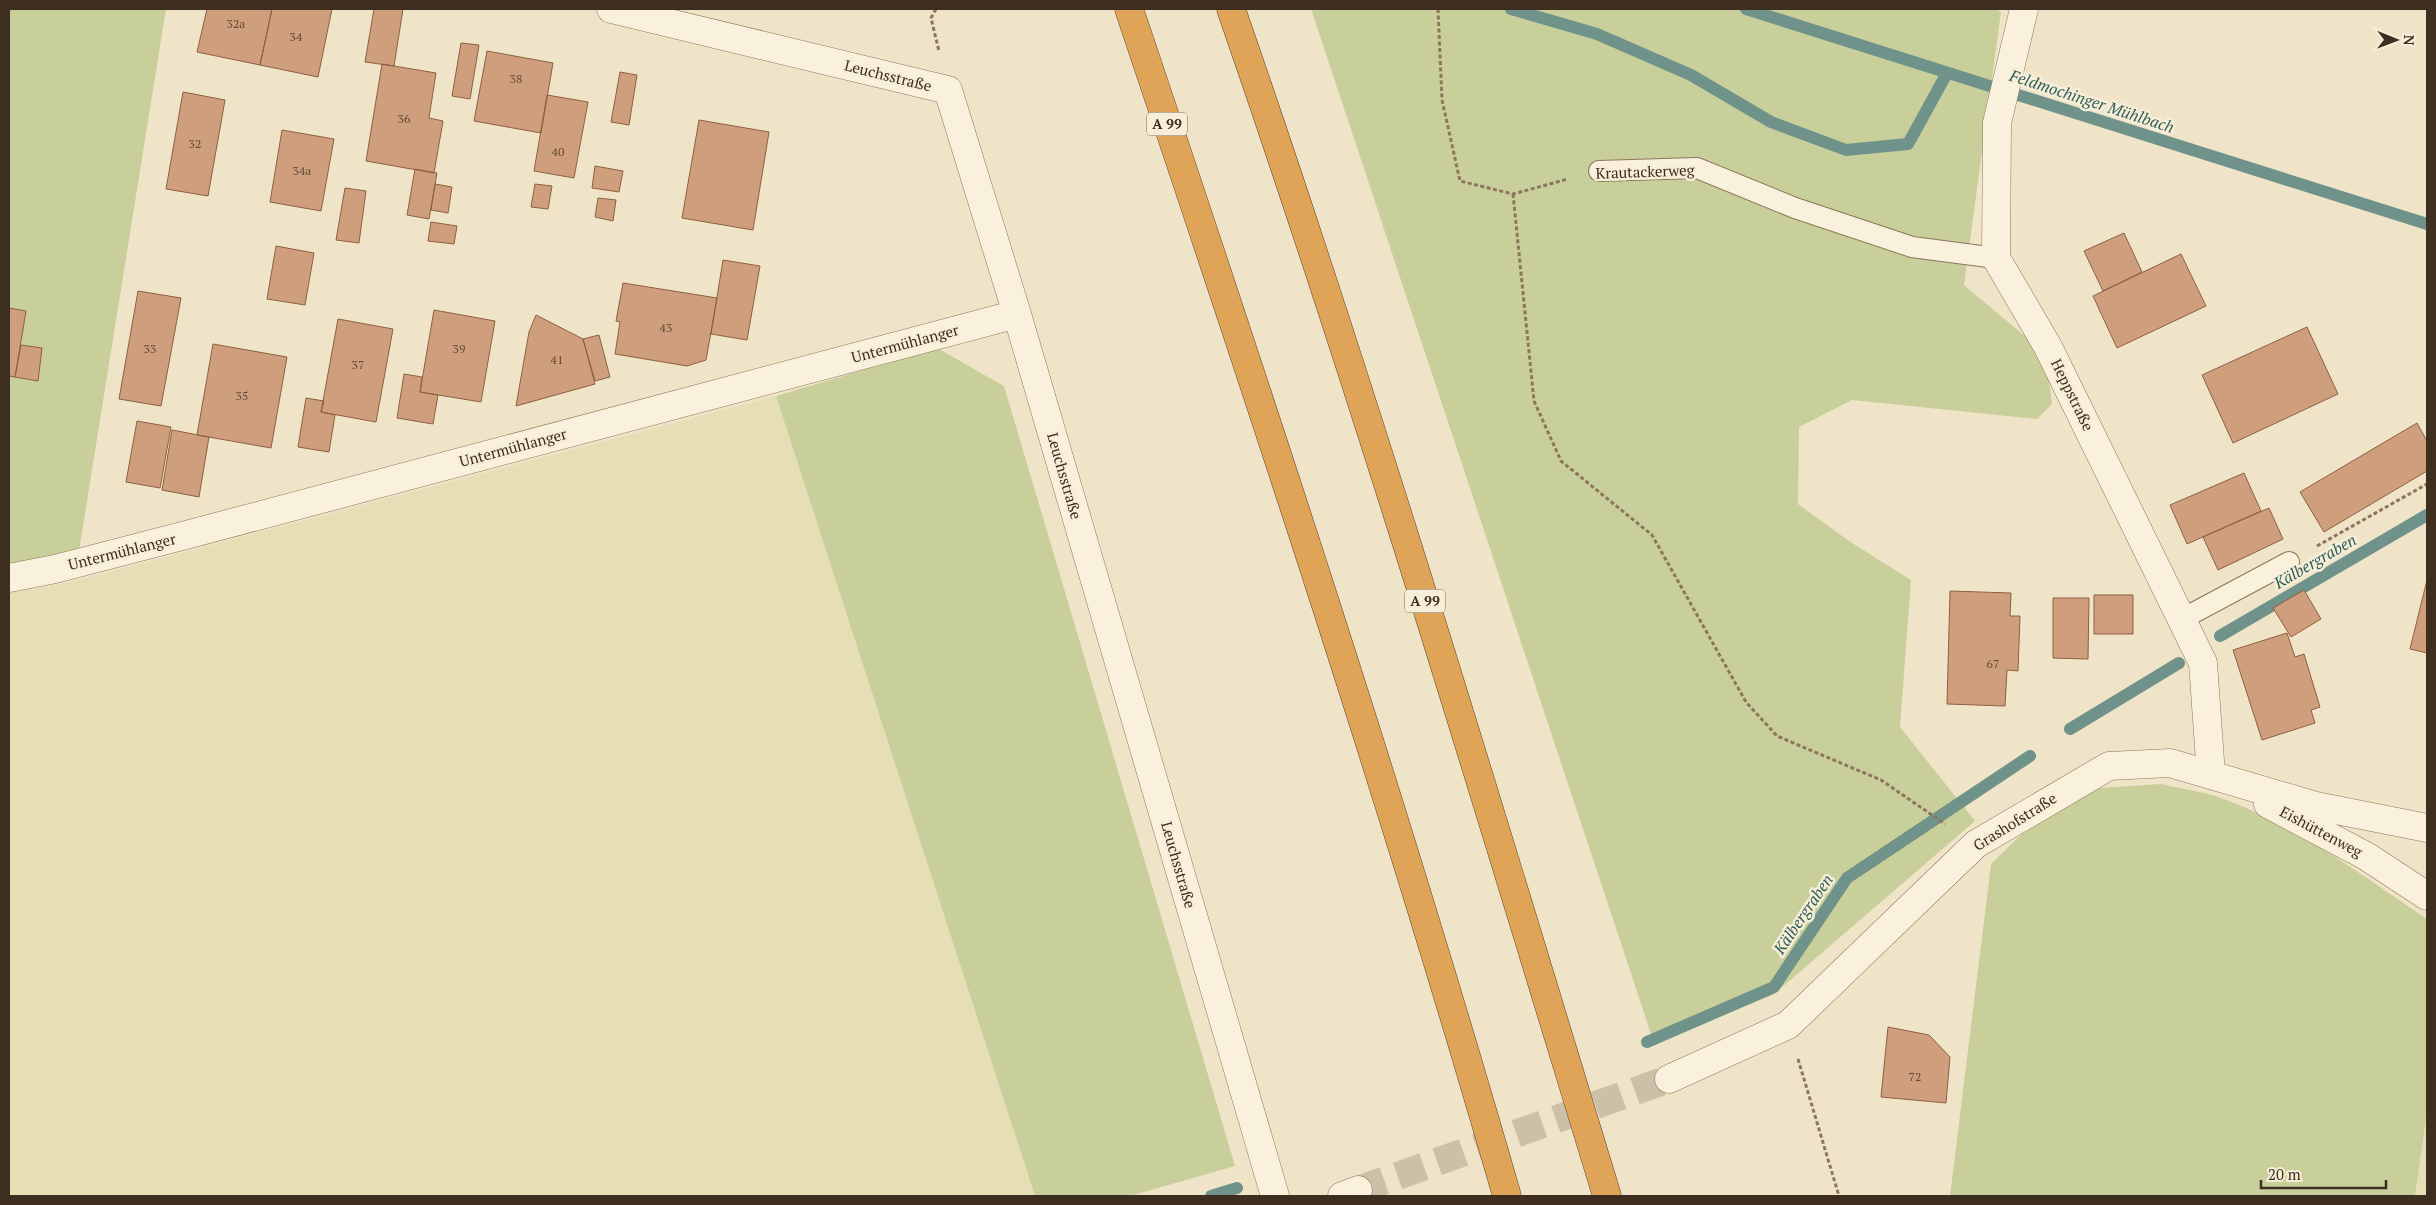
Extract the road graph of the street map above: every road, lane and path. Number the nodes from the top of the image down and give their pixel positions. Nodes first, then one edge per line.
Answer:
1 (611, 9) edge
2 (1129, 9) edge
3 (1231, 9) edge
4 (1438, 9) edge
5 (2024, 9) edge
6 (1599, 171) joint
7 (1513, 194) junction
8 (1996, 258) junction
9 (1017, 314) junction
10 (2427, 484) edge
11 (2289, 562) joint
12 (9, 578) edge
13 (2182, 619) junction
14 (2211, 775) junction
15 (1952, 828) dead end
16 (2427, 828) edge
17 (2427, 896) edge
18 (1788, 1024) junction
19 (1669, 1079) tunnel mouth
20 (1275, 1196) edge
21 (1507, 1196) edge
22 (1607, 1196) edge
23 (1839, 1196) edge

1 - 9 street, Leuchsstraße
2 - 21 highway, A 99
3 - 22 highway, A 99
4 - 7 path, Krautackerweg
5 - 8 street
6 - 7 path, Krautackerweg
6 - 8 lane, Krautackerweg
7 - 15 path
8 - 13 street, Heppstraße
9 - 12 street, Untermühlanger
9 - 20 street, Leuchsstraße
10 - 11 path
11 - 13 lane
13 - 14 street, Heppstraße
14 - 16 street, Grashofstraße
14 - 17 street, Eishüttenweg
14 - 18 street, Grashofstraße
18 - 19 street, Grashofstraße
18 - 23 path

